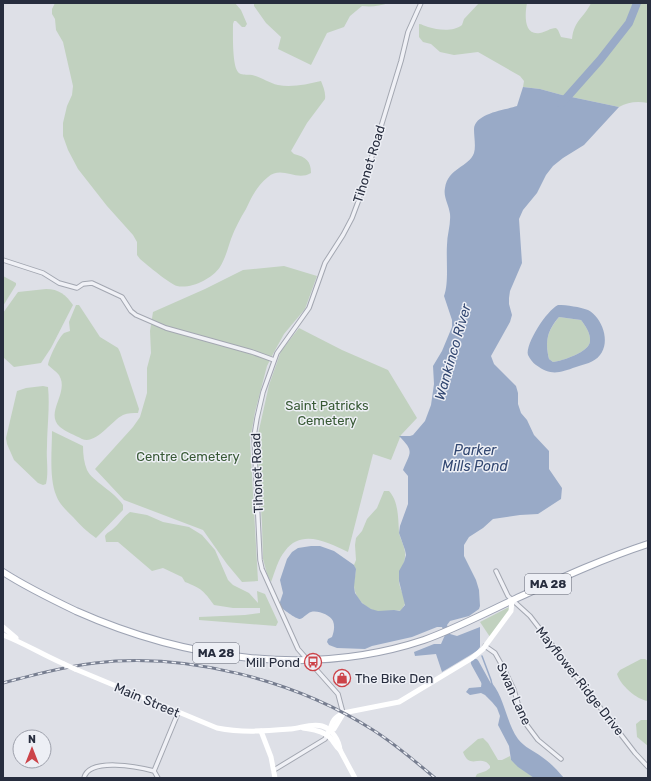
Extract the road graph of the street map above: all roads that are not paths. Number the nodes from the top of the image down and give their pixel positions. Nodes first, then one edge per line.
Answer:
1 (421, 3) edge
2 (3, 260) edge
3 (274, 360) junction
4 (648, 544) edge
5 (496, 571) dead end
6 (3, 572) edge
7 (512, 600) junction
8 (3, 627) edge
9 (3, 635) edge
10 (20, 641) junction
11 (485, 646) junction
12 (308, 660) junction
13 (178, 713) junction
14 (343, 713) junction
15 (261, 731) junction
16 (329, 731) junction
17 (561, 759) dead end
18 (647, 765) edge
19 (274, 770) junction
20 (154, 771) junction
21 (84, 778) edge
22 (158, 778) edge
23 (275, 778) edge
24 (355, 778) edge

1 - 3 street, Tihonet Road
2 - 3 street
3 - 12 street, Tihonet Road
4 - 7 main road, MA 28
5 - 7 street, Mayflower Ridge Drive
6 - 12 main road, MA 28
7 - 11 main road
7 - 12 main road, MA 28
7 - 18 street, Mayflower Ridge Drive
8 - 10 main road
9 - 10 main road, Main Street
10 - 13 main road, Main Street, bridge
11 - 14 main road
11 - 17 street, Swan Lane
12 - 14 street, Tihonet Road
13 - 15 main road, Main Street
13 - 20 street
14 - 16 main road
15 - 16 main road, Main Street
15 - 19 main road
16 - 19 street
16 - 24 main road
19 - 23 main road
20 - 21 street
20 - 22 street

